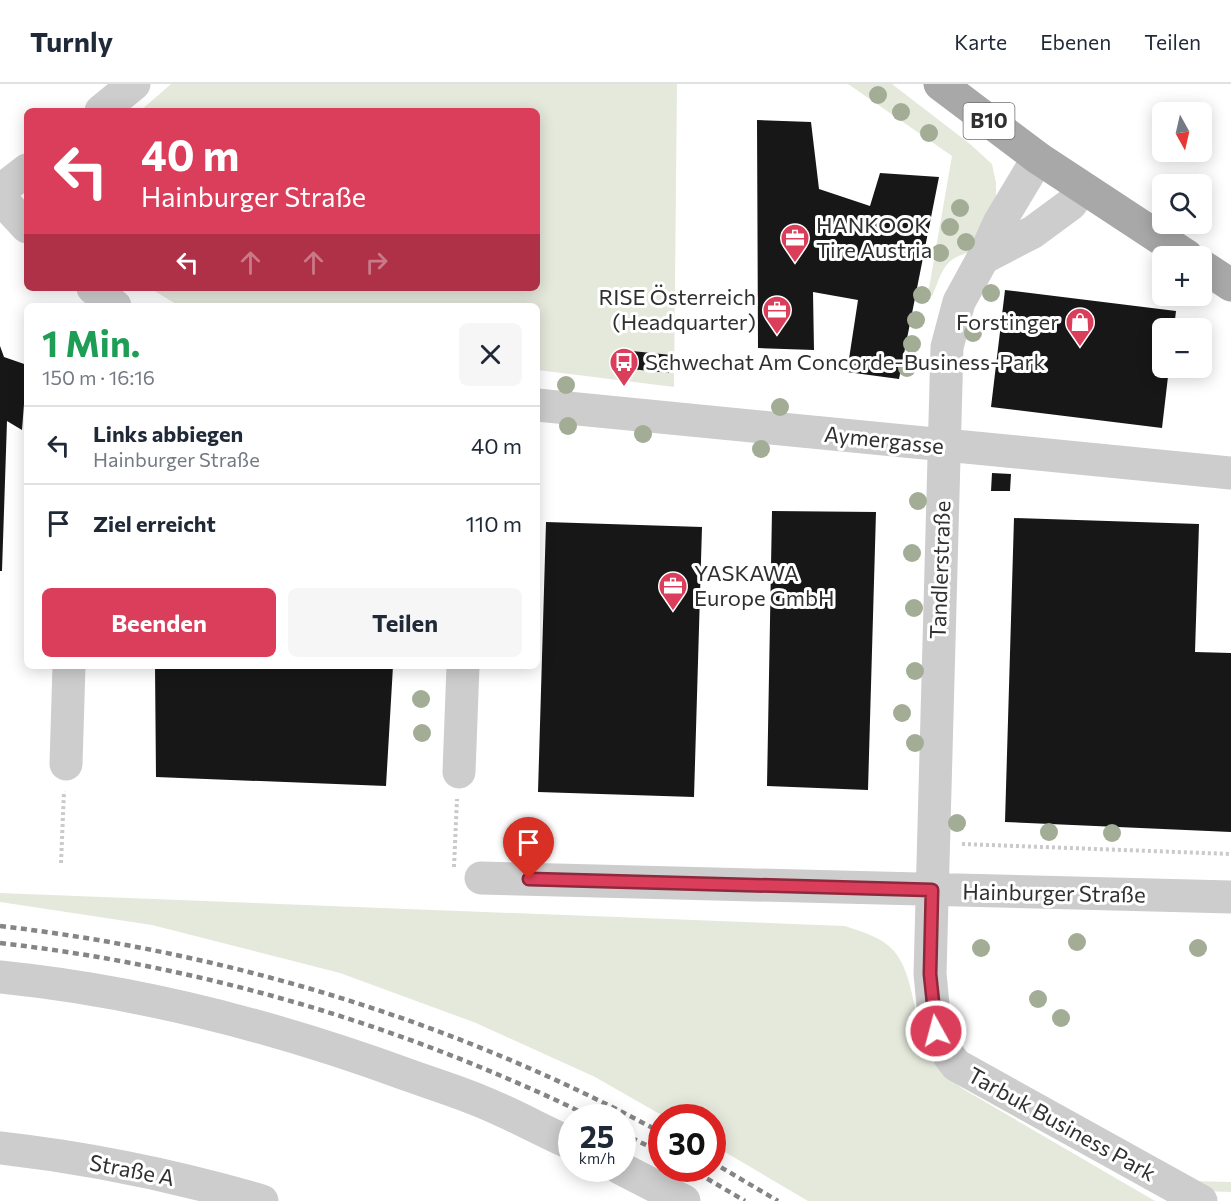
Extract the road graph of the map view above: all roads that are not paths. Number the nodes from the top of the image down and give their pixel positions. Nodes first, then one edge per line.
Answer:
1 (134, 84) edge
2 (940, 84) edge
3 (105, 108) edge
4 (1038, 158) junction
5 (24, 172) edge
6 (1082, 188) junction
7 (0, 191) edge
8 (0, 198) edge
9 (24, 223) edge
10 (1172, 246) edge
11 (983, 258) junction
12 (1212, 273) edge
13 (1231, 285) edge
14 (97, 291) edge
15 (111, 303) edge
16 (540, 405) edge
17 (943, 446) junction
18 (1231, 473) edge
19 (69, 669) edge
20 (463, 669) edge
21 (66, 764) road end
22 (459, 772) road end
23 (468, 873) road end
24 (932, 890) junction
25 (1231, 897) edge
26 (0, 977) edge
27 (558, 1137) edge
28 (0, 1148) edge
29 (636, 1176) edge
30 (262, 1201) edge
31 (684, 1201) edge
32 (1201, 1201) edge

1 - 3 street
2 - 4 main road, B10
4 - 6 main road, B10
4 - 11 street, Tandlerstraße
5 - 7 street
6 - 10 main road, B10
6 - 11 street
8 - 9 street
11 - 17 street, Tandlerstraße
12 - 13 main road
14 - 15 street
16 - 17 street, Aymergasse
17 - 18 street, Aymergasse
17 - 24 street, Tandlerstraße
19 - 21 street
20 - 22 street
23 - 24 street, Hainburger Straße
24 - 25 street, Hainburger Straße
24 - 32 street, Tarbuk Business Park
26 - 27 street
28 - 30 street, Straße A
29 - 31 street

